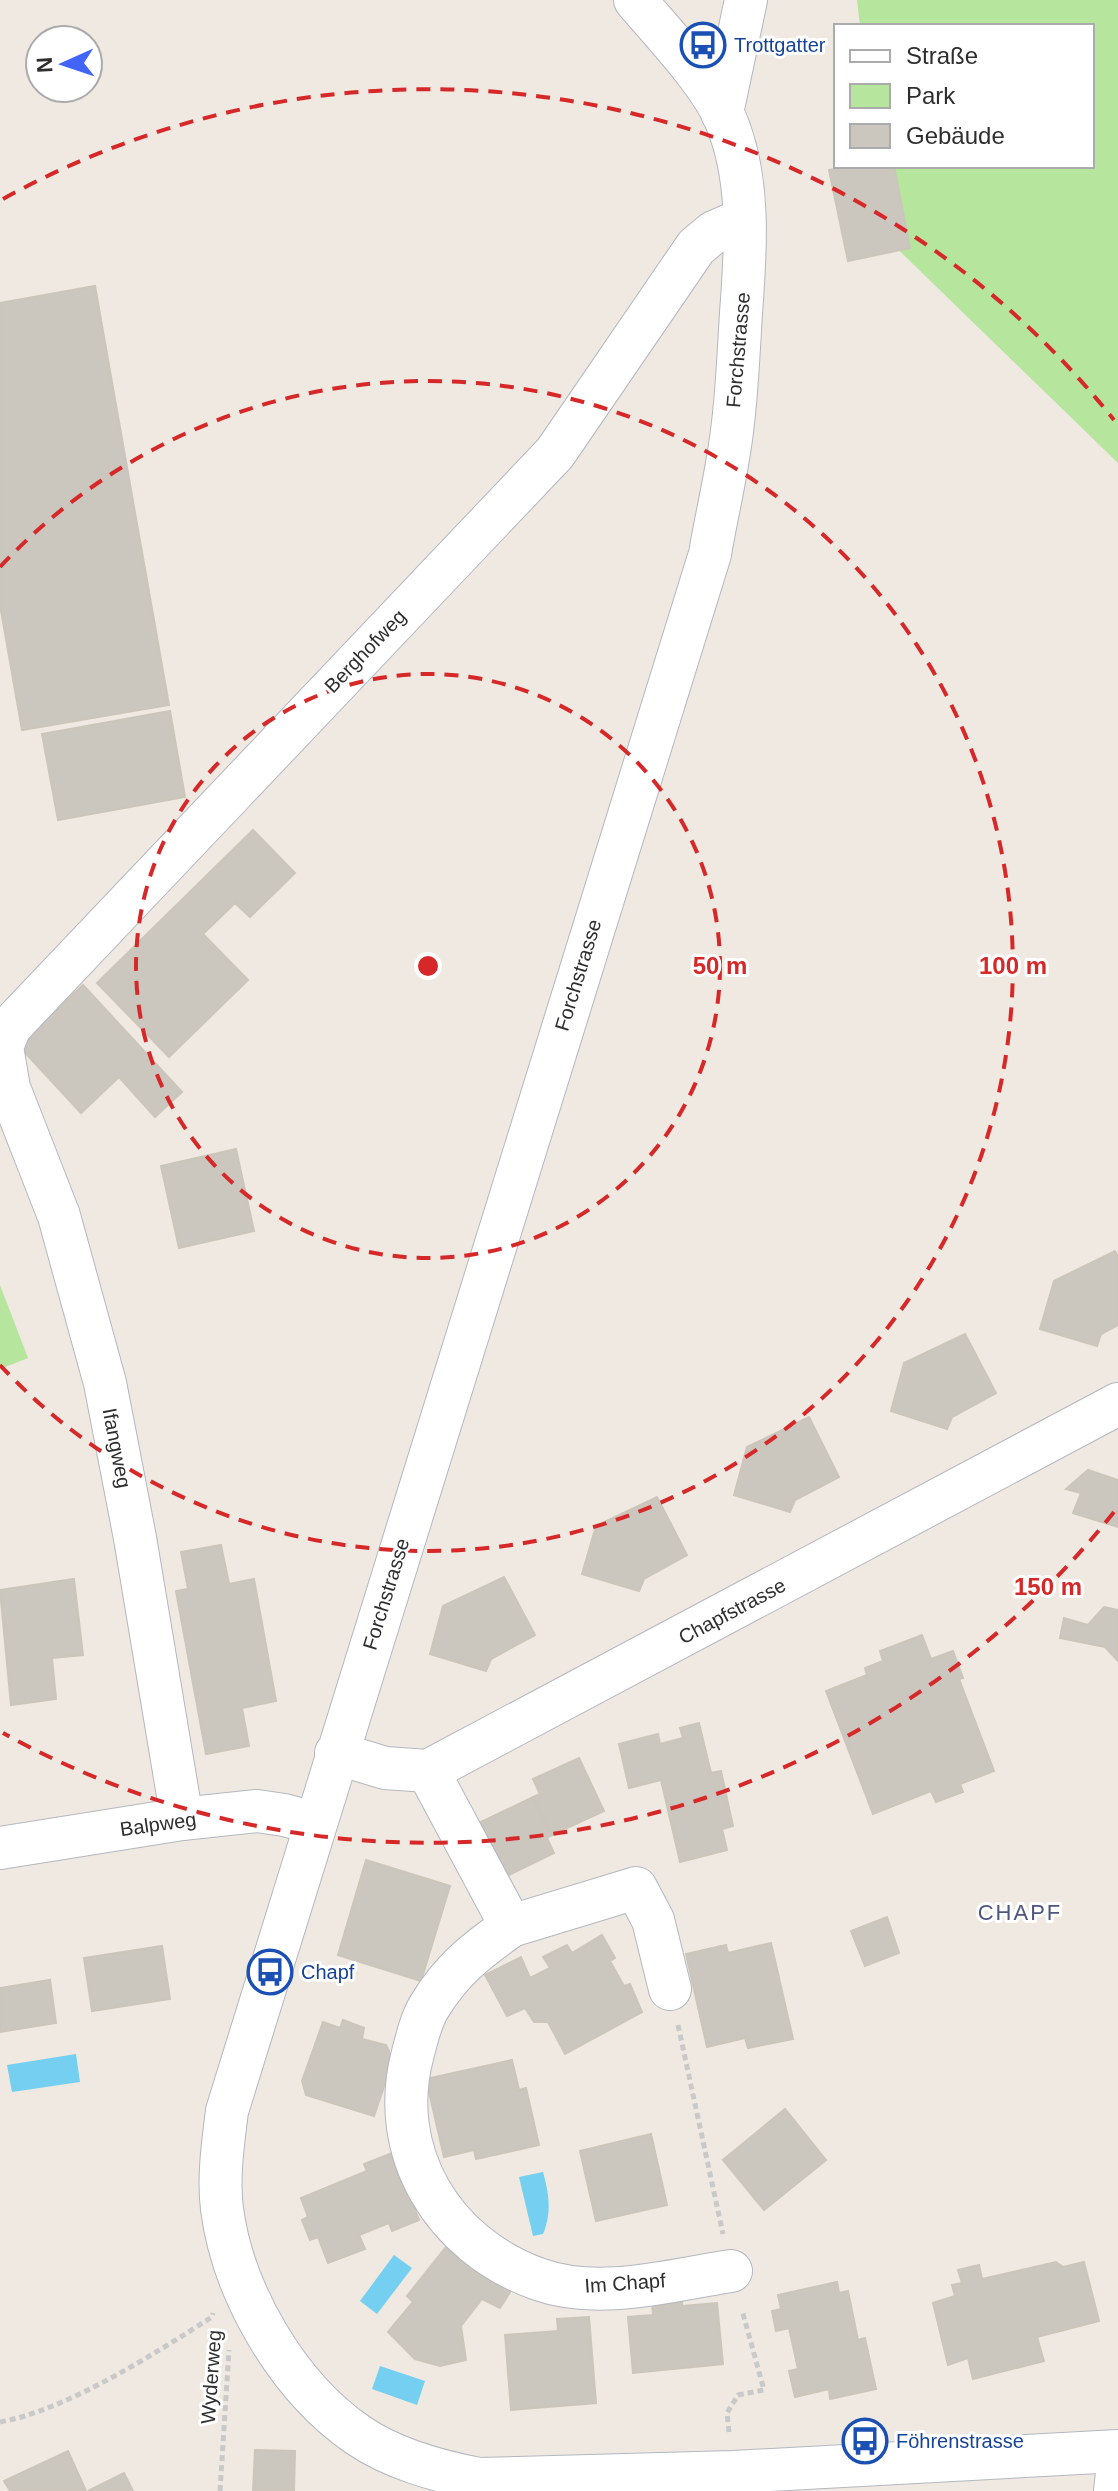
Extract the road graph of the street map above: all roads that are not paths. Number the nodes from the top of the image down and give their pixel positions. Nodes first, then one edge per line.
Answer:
1 (635, 0) edge
2 (746, 0) edge
3 (722, 113) junction
4 (744, 219) junction
5 (9, 1088) joint
6 (1118, 1404) edge
7 (336, 1753) junction
8 (428, 1771) junction
9 (182, 1819) junction
10 (315, 1823) junction
11 (0, 1848) edge
12 (511, 1926) junction
13 (670, 1989) road end
14 (731, 2271) road end
15 (1118, 2451) edge
16 (1118, 2464) edge
17 (1115, 2491) edge

1 - 3 street, Forchstrasse
2 - 3 street
3 - 4 street, Forchstrasse
4 - 5 street, Berghofweg
4 - 7 street, Forchstrasse
5 - 9 street, Ifangweg
6 - 8 street, Chapfstrasse
7 - 8 street
7 - 10 street, Forchstrasse
8 - 12 street
9 - 10 street, Balpweg
9 - 11 street, Balpweg
10 - 15 street, Forchstrasse
12 - 13 street, Im Chapf
12 - 14 street, Im Chapf
16 - 17 street

